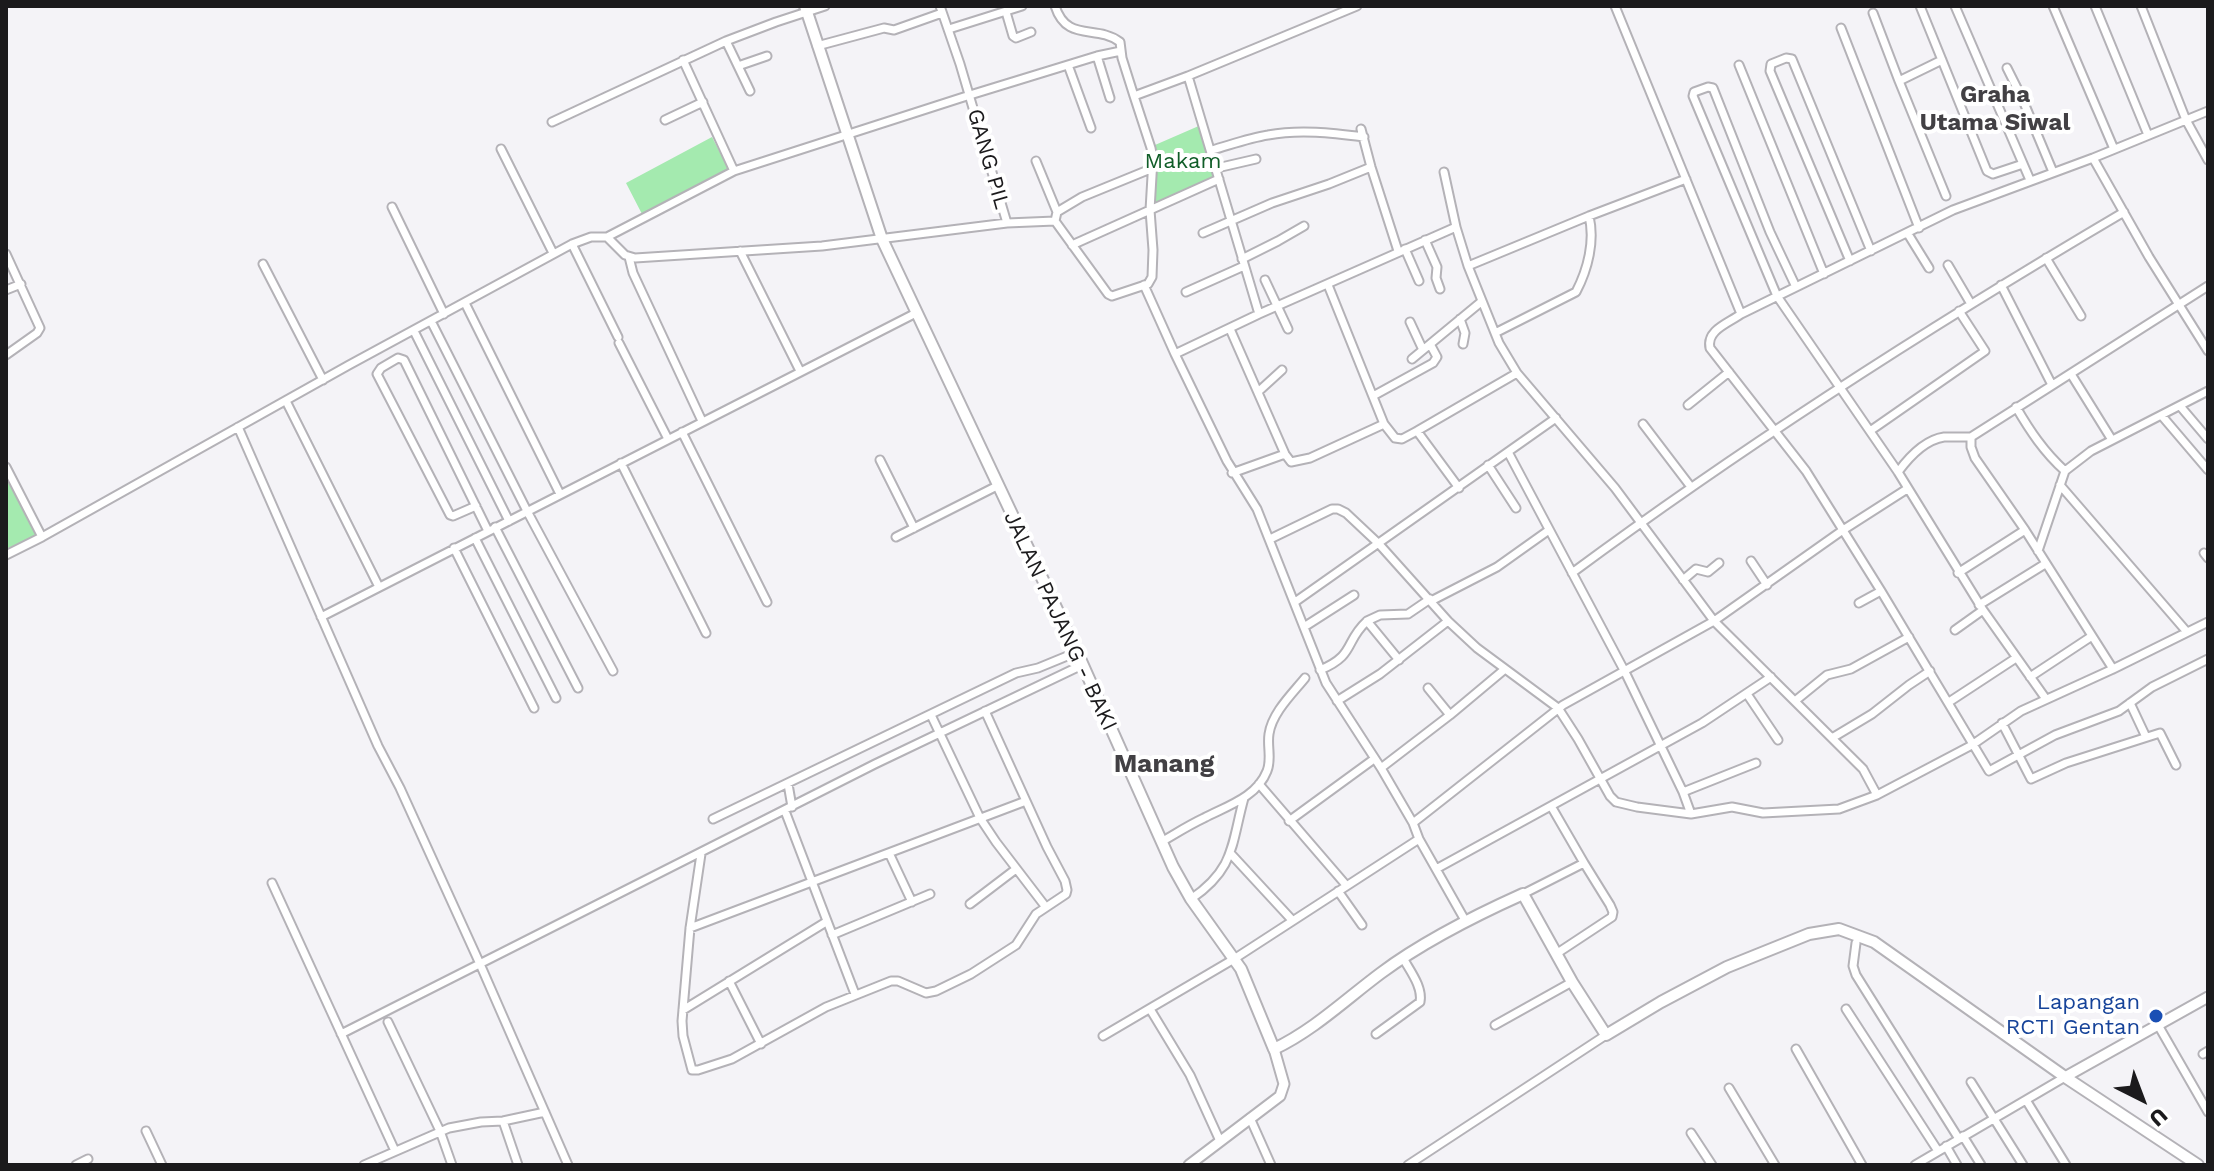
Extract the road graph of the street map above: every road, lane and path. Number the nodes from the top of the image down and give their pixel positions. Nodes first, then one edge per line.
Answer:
1 (825, 6) edge
2 (1022, 6) edge
3 (1055, 6) edge
4 (1357, 6) edge
5 (1615, 6) edge
6 (1920, 6) edge
7 (1955, 6) edge
8 (2053, 6) edge
9 (2095, 6) edge
10 (2141, 6) edge
11 (806, 10) edge
12 (941, 10) edge
13 (1006, 12) junction
14 (1873, 13) dead end
15 (1841, 28) dead end
16 (949, 29) junction
17 (1031, 32) dead end
18 (726, 41) junction
19 (817, 46) junction
20 (1121, 51) junction
21 (767, 56) dead end
22 (1097, 56) junction
23 (683, 60) junction
24 (1942, 60) junction
25 (1068, 65) junction
26 (1739, 65) dead end
27 (738, 66) junction
28 (2007, 68) dead end
29 (1188, 76) junction
30 (1899, 81) junction
31 (750, 91) dead end
32 (970, 95) junction
33 (1134, 96) junction
34 (1110, 98) dead end
35 (703, 102) junction
36 (2208, 111) edge
37 (665, 120) dead end
38 (2186, 120) junction
39 (552, 122) dead end
40 (1091, 128) dead end
41 (847, 134) junction
42 (2148, 135) junction
43 (501, 149) dead end
44 (2114, 149) junction
45 (1212, 150) junction
46 (2093, 158) junction
47 (1256, 159) dead end
48 (2208, 160) edge
49 (1036, 161) dead end
50 (2023, 164) junction
51 (1371, 167) junction
52 (1153, 168) junction
53 (1217, 168) junction
54 (734, 171) junction
55 (1444, 172) dead end
56 (2053, 172) junction
57 (1219, 179) junction
58 (1686, 179) junction
59 (2030, 180) junction
60 (1946, 196) dead end
61 (392, 207) dead end
62 (1150, 210) junction
63 (1057, 212) junction
64 (2124, 212) junction
65 (1589, 216) junction
66 (1230, 220) junction
67 (1055, 221) junction
68 (1007, 223) junction
69 (1304, 226) dead end
70 (1456, 227) junction
71 (1919, 228) junction
72 (1203, 233) dead end
73 (1908, 234) junction
74 (607, 237) junction
75 (882, 239) junction
76 (1425, 240) junction
77 (572, 244) junction
78 (1072, 245) junction
79 (1402, 250) junction
80 (740, 251) junction
81 (1871, 251) junction
82 (553, 253) junction
83 (6, 254) edge
84 (629, 257) junction
85 (2046, 258) junction
86 (1850, 261) junction
87 (1243, 262) junction
88 (263, 264) dead end
89 (1948, 265) dead end
90 (1468, 266) junction
91 (1929, 268) dead end
92 (1824, 274) junction
93 (1265, 280) dead end
94 (1419, 281) dead end
95 (21, 284) junction
96 (1144, 285) junction
97 (1328, 285) junction
98 (2001, 285) junction
99 (2208, 286) edge
100 (1796, 287) junction
101 (1440, 289) dead end
102 (6, 290) edge
103 (1186, 292) dead end
104 (1777, 296) junction
105 (1481, 302) junction
106 (465, 303) junction
107 (2180, 303) junction
108 (1971, 304) junction
109 (1277, 307) junction
110 (1959, 311) junction
111 (916, 313) junction
112 (444, 314) junction
113 (1259, 314) junction
114 (1741, 314) junction
115 (2081, 316) dead end
116 (1460, 319) junction
117 (431, 321) junction
118 (1410, 322) dead end
119 (1230, 329) junction
120 (1288, 329) dead end
121 (414, 331) junction
122 (1495, 333) junction
123 (1430, 344) junction
124 (1463, 344) dead end
125 (1423, 350) junction
126 (2208, 351) edge
127 (1175, 354) junction
128 (6, 355) edge
129 (1412, 359) dead end
130 (1282, 370) dead end
131 (800, 371) junction
132 (1729, 372) junction
133 (1517, 373) junction
134 (2071, 374) junction
135 (323, 380) junction
136 (2052, 385) junction
137 (1840, 386) junction
138 (1259, 391) junction
139 (2208, 391) edge
140 (1373, 396) junction
141 (286, 401) junction
142 (1688, 405) dead end
143 (2180, 406) junction
144 (2016, 407) junction
145 (2162, 416) junction
146 (1556, 418) junction
147 (702, 421) junction
148 (1384, 424) junction
149 (1643, 424) dead end
150 (238, 427) junction
151 (1775, 429) junction
152 (1417, 431) junction
153 (1870, 431) junction
154 (682, 432) junction
155 (1971, 437) junction
156 (668, 439) junction
157 (2208, 439) edge
158 (2112, 440) junction
159 (1508, 452) junction
160 (1285, 454) junction
161 (880, 460) dead end
162 (621, 463) junction
163 (1488, 465) junction
164 (6, 467) edge
165 (2208, 470) edge
166 (2065, 471) junction
167 (1898, 472) junction
168 (1232, 473) junction
169 (2060, 485) junction
170 (997, 486) junction
171 (1691, 487) junction
172 (1459, 488) junction
173 (1907, 489) junction
174 (560, 494) junction
175 (476, 506) junction
176 (1516, 508) dead end
177 (527, 511) junction
178 (509, 521) junction
179 (1640, 523) junction
180 (914, 528) junction
181 (492, 529) junction
182 (1549, 530) junction
183 (1843, 530) junction
184 (2025, 530) junction
185 (42, 537) junction
186 (896, 537) dead end
187 (475, 538) junction
188 (1270, 539) junction
189 (1379, 544) junction
190 (454, 548) junction
191 (2038, 551) junction
192 (6, 555) edge
193 (1751, 561) dead end
194 (1719, 563) dead end
195 (2045, 564) junction
196 (1572, 573) junction
197 (1958, 573) junction
198 (1683, 580) junction
199 (1767, 585) junction
200 (379, 587) junction
201 (1881, 591) junction
202 (1354, 595) dead end
203 (1433, 599) junction
204 (767, 602) dead end
205 (1295, 602) junction
206 (1859, 603) dead end
207 (1981, 607) junction
208 (321, 617) junction
209 (1367, 621) junction
210 (1448, 621) junction
211 (1714, 621) junction
212 (2208, 622) edge
213 (1304, 627) junction
214 (1955, 630) dead end
215 (2187, 632) junction
216 (706, 633) dead end
217 (2092, 636) junction
218 (1909, 637) junction
219 (1077, 652) junction
220 (2016, 658) junction
221 (2208, 659) edge
222 (1399, 660) junction
223 (1082, 665) junction
224 (1505, 669) junction
225 (2113, 669) junction
226 (1320, 670) junction
227 (613, 671) dead end
228 (1930, 671) junction
229 (1625, 672) junction
230 (1771, 677) junction
231 (2030, 677) junction
232 (1305, 678) dead end
233 (578, 688) dead end
234 (1428, 688) dead end
235 (1747, 694) junction
236 (556, 698) dead end
237 (2046, 699) junction
238 (1337, 701) junction
239 (1795, 701) junction
240 (1949, 702) junction
241 (2130, 703) junction
242 (1560, 707) junction
243 (534, 708) dead end
244 (985, 711) junction
245 (931, 715) junction
246 (1450, 715) junction
247 (2002, 723) junction
248 (939, 733) junction
249 (2146, 737) junction
250 (1832, 738) junction
251 (1778, 740) dead end
252 (1972, 745) junction
253 (1660, 746) junction
254 (2019, 754) junction
255 (1374, 759) junction
256 (1756, 763) dead end
257 (2176, 765) dead end
258 (1381, 768) junction
259 (1599, 778) junction
260 (788, 784) junction
261 (1259, 784) junction
262 (1683, 792) junction
263 (1877, 795) junction
264 (1244, 798) junction
265 (1026, 801) junction
266 (1551, 806) junction
267 (788, 809) junction
268 (1691, 814) junction
269 (980, 818) junction
270 (713, 819) dead end
271 (1289, 821) junction
272 (1413, 823) junction
273 (1419, 839) junction
274 (1161, 842) junction
275 (889, 853) junction
276 (701, 854) junction
277 (1231, 854) junction
278 (1584, 863) junction
279 (1016, 869) junction
280 (1436, 869) junction
281 (811, 882) junction
282 (272, 883) dead end
283 (1346, 885) junction
284 (1338, 891) junction
285 (930, 894) dead end
286 (1523, 894) junction
287 (1191, 899) junction
288 (912, 902) junction
289 (970, 904) dead end
290 (1045, 906) junction
291 (1292, 920) junction
292 (826, 922) junction
293 (1466, 922) junction
294 (1362, 925) dead end
295 (690, 928) junction
296 (832, 935) junction
297 (1856, 938) junction
298 (1556, 954) junction
299 (1403, 958) junction
300 (1234, 959) junction
301 (480, 964) junction
302 (729, 981) junction
303 (1572, 982) junction
304 (855, 994) junction
305 (2208, 997) edge
306 (1150, 1009) junction
307 (1846, 1009) dead end
308 (683, 1010) junction
309 (388, 1022) dead end
310 (1495, 1025) dead end
311 (2158, 1025) junction
312 (341, 1034) junction
313 (1376, 1034) dead end
314 (1606, 1035) junction
315 (1103, 1036) dead end
316 (761, 1044) junction
317 (1274, 1049) junction
318 (1796, 1049) dead end
319 (2065, 1077) junction
320 (1971, 1082) dead end
321 (1729, 1088) dead end
322 (2026, 1100) junction
323 (545, 1112) junction
324 (2208, 1112) edge
325 (1250, 1118) junction
326 (1995, 1118) junction
327 (503, 1121) junction
328 (146, 1131) dead end
329 (440, 1131) junction
330 (1691, 1133) dead end
331 (1961, 1138) junction
332 (1220, 1141) junction
333 (1942, 1149) junction
334 (395, 1151) junction
335 (88, 1159) dead end
336 (76, 1165) edge
337 (162, 1165) edge
338 (364, 1165) edge
339 (452, 1165) edge
340 (518, 1165) edge
341 (568, 1165) edge
342 (1189, 1165) edge
343 (1271, 1165) edge
344 (1408, 1165) edge
345 (1712, 1165) edge
346 (1775, 1165) edge
347 (1862, 1165) edge
348 (1915, 1165) edge
349 (1957, 1165) edge
350 (1981, 1165) edge
351 (2023, 1165) edge
352 (2066, 1165) edge
353 (2198, 1165) edge

1 - 11 street
2 - 13 street
3 - 20 street
4 - 29 street
5 - 58 street
6 - 24 street
7 - 50 street
8 - 44 street
9 - 42 street
10 - 38 street
11 - 18 street
11 - 19 main road, JALAN PAJANG - BAKI
12 - 16 street, GANG PIL
12 - 19 street
13 - 16 street
13 - 17 street
14 - 30 street
15 - 71 street
16 - 32 street, GANG PIL
18 - 23 street
18 - 27 street
19 - 41 main road, JALAN PAJANG - BAKI
20 - 22 street
20 - 33 street
21 - 27 street
22 - 25 street
22 - 34 street
23 - 35 street
23 - 39 street
24 - 30 street
24 - 50 street
25 - 32 street
25 - 40 street
26 - 92 street
27 - 31 street
28 - 56 street
29 - 33 street
29 - 45 street
30 - 60 street
32 - 41 street
32 - 68 street, GANG PIL
33 - 52 street
35 - 37 street
35 - 54 street
36 - 38 street
38 - 42 street
38 - 48 street
41 - 54 street
41 - 75 main road, JALAN PAJANG - BAKI
42 - 44 street
43 - 82 street
44 - 46 street
45 - 51 street
45 - 53 street
46 - 56 street
46 - 64 street
47 - 53 street
49 - 63 street
50 - 59 street
51 - 66 street
51 - 79 street
52 - 62 street
52 - 63 street
53 - 57 street
54 - 74 street
55 - 70 street
56 - 59 street
57 - 62 street
57 - 66 street
58 - 65 street
58 - 114 street
59 - 71 street
61 - 112 street
62 - 78 street
62 - 96 street
63 - 67 street
64 - 85 street
64 - 107 street
65 - 90 street
65 - 122 street
66 - 72 street
66 - 87 street
67 - 68 street
67 - 78 street
68 - 75 street
69 - 87 street
70 - 76 street
70 - 90 street
71 - 73 street
73 - 81 street
73 - 91 street
74 - 77 street
74 - 84 street
75 - 80 street
75 - 111 main road, JALAN PAJANG - BAKI
76 - 79 street
76 - 101 street
77 - 82 street
77 - 156 street
78 - 96 street
79 - 94 street
79 - 97 street
80 - 84 street
80 - 131 street
81 - 86 street
81 - 86 street
82 - 106 street
83 - 95 street
84 - 147 street
85 - 98 street
85 - 115 street
86 - 92 street
87 - 103 street
87 - 113 street
88 - 135 street
89 - 108 street
90 - 105 street
92 - 100 street
93 - 109 street
95 - 102 street
95 - 128 street
96 - 127 street
97 - 109 street
97 - 140 street
98 - 108 street
98 - 136 street
99 - 107 street
100 - 104 street
100 - 104 street
104 - 114 street
104 - 137 street
105 - 116 street
105 - 122 street
106 - 112 street
106 - 174 street
107 - 126 street
107 - 134 street
108 - 110 street
109 - 113 street
109 - 120 street
110 - 137 street
110 - 153 street
111 - 131 street
111 - 170 main road, JALAN PAJANG - BAKI
112 - 117 street
113 - 119 street
114 - 132 street
116 - 123 street
116 - 124 street
117 - 121 street
117 - 177 street
118 - 125 street
119 - 127 street
119 - 138 street
121 - 135 street
121 - 178 street
122 - 133 street
123 - 125 street
123 - 140 street
125 - 129 street
127 - 168 street
130 - 138 street
131 - 147 street
132 - 142 street
132 - 151 street
133 - 146 street
133 - 152 street
134 - 136 street
134 - 158 street
135 - 141 street
136 - 144 street
137 - 151 street
137 - 153 street
138 - 160 street
139 - 143 street
140 - 148 street
141 - 150 street
141 - 200 street
143 - 145 street
143 - 157 street
144 - 155 street
144 - 166 street
145 - 158 street
145 - 165 street
146 - 159 street
146 - 179 street
147 - 154 street
148 - 152 street
148 - 160 street
149 - 171 street
150 - 185 street
150 - 208 street
151 - 171 street
151 - 183 street
152 - 172 street
153 - 167 street
154 - 156 street
154 - 204 street
155 - 167 street
155 - 184 street
156 - 162 street
158 - 166 street
159 - 163 street
159 - 182 street
160 - 168 street
161 - 180 street
162 - 174 street
162 - 216 street
163 - 172 street
163 - 176 street
164 - 185 street
166 - 169 street
167 - 173 street
168 - 188 street
169 - 191 street
169 - 215 street
170 - 180 street
170 - 219 main road, JALAN PAJANG - BAKI
171 - 179 street
172 - 189 street
173 - 183 street
173 - 197 street
174 - 177 street
175 - 175 street
175 - 181 street
177 - 178 street
177 - 227 street
178 - 181 street
179 - 196 street
179 - 198 street
180 - 186 street
181 - 187 street
181 - 233 street
182 - 196 street
182 - 203 street
183 - 199 street
183 - 201 street
184 - 191 street
184 - 197 street
185 - 192 street
187 - 190 street
187 - 236 street
188 - 189 street
188 - 205 street
189 - 203 street
189 - 205 street
190 - 200 street
190 - 243 street
191 - 195 street
193 - 199 street
194 - 198 street
195 - 207 street
195 - 217 street
196 - 229 street
197 - 207 street
198 - 211 street
199 - 211 street
200 - 208 street
201 - 206 street
201 - 218 street
202 - 213 street
203 - 209 street
203 - 210 street
205 - 213 street
207 - 214 street
207 - 220 street
208 - 301 street
209 - 222 street
209 - 226 street
210 - 222 street
210 - 224 street
211 - 229 street
211 - 230 street
212 - 215 street
213 - 226 street
215 - 225 street
217 - 225 street
217 - 231 street
218 - 228 street
218 - 239 street
219 - 223 main road, JALAN PAJANG - BAKI
219 - 245 street
220 - 231 street
220 - 240 street
221 - 241 street
222 - 238 street
223 - 244 street
223 - 274 main road, JALAN PAJANG - BAKI
224 - 242 street
224 - 246 street
225 - 237 street
226 - 238 street
228 - 240 street
228 - 250 street
229 - 242 street
229 - 253 street
230 - 235 street
230 - 239 street
231 - 237 street
232 - 261 street
234 - 246 street
235 - 251 street
235 - 253 street
237 - 247 street
238 - 255 street
239 - 250 street
240 - 252 street
241 - 249 street
241 - 254 street
242 - 259 street
242 - 272 street
244 - 248 street
244 - 265 street
245 - 248 street
245 - 260 street
246 - 258 street
247 - 252 street
247 - 254 street
248 - 267 street
248 - 269 street
249 - 254 street
249 - 257 street
250 - 263 street
252 - 254 street
252 - 263 street
253 - 259 street
253 - 262 street
255 - 258 street
255 - 271 street
256 - 262 street
258 - 272 street
259 - 266 street
259 - 268 street
260 - 267 street
260 - 270 street
261 - 264 street
261 - 271 street
262 - 268 street
263 - 268 street
264 - 274 street
264 - 277 street
265 - 269 street
265 - 290 street
266 - 278 street
266 - 280 street
267 - 276 street
267 - 281 street
269 - 275 street
269 - 279 street
271 - 283 street
272 - 273 street
273 - 280 street
273 - 283 street
274 - 287 main road, JALAN PAJANG - BAKI
275 - 281 street
275 - 288 street
276 - 295 street
276 - 301 street
277 - 287 street
277 - 291 street
278 - 286 street
278 - 298 street
279 - 289 street
279 - 290 street
280 - 293 street
281 - 292 street
281 - 295 street
282 - 312 street
283 - 284 street
284 - 291 street
284 - 294 street
285 - 288 street
286 - 293 main road
286 - 298 main road
287 - 300 main road, JALAN PAJANG - BAKI
288 - 296 street
290 - 304 street
291 - 300 street
292 - 296 street
292 - 302 street
293 - 299 main road
295 - 308 street
296 - 304 street
297 - 314 main road
297 - 319 main road
297 - 331 street
298 - 303 main road
299 - 313 street
299 - 317 main road
300 - 306 street
300 - 317 main road, JALAN PAJANG - BAKI
301 - 312 street
301 - 323 street
302 - 308 street
302 - 316 street
303 - 310 street
303 - 314 main road
304 - 316 street
305 - 311 street
306 - 315 street
306 - 332 street
307 - 333 street
308 - 316 street
309 - 329 street
311 - 319 street
311 - 324 street
312 - 334 street
314 - 344 street
317 - 325 street
318 - 347 street
319 - 322 street
319 - 353 main road
320 - 326 street
321 - 346 street
322 - 326 street
322 - 352 street
323 - 327 street
323 - 341 street
325 - 332 street
325 - 343 street
326 - 331 street
326 - 351 street
327 - 329 street
327 - 340 street
328 - 337 street
329 - 334 street
329 - 339 street
330 - 345 street
331 - 333 street
331 - 350 street
332 - 342 street
333 - 348 street
333 - 349 street
334 - 338 street
335 - 336 street

